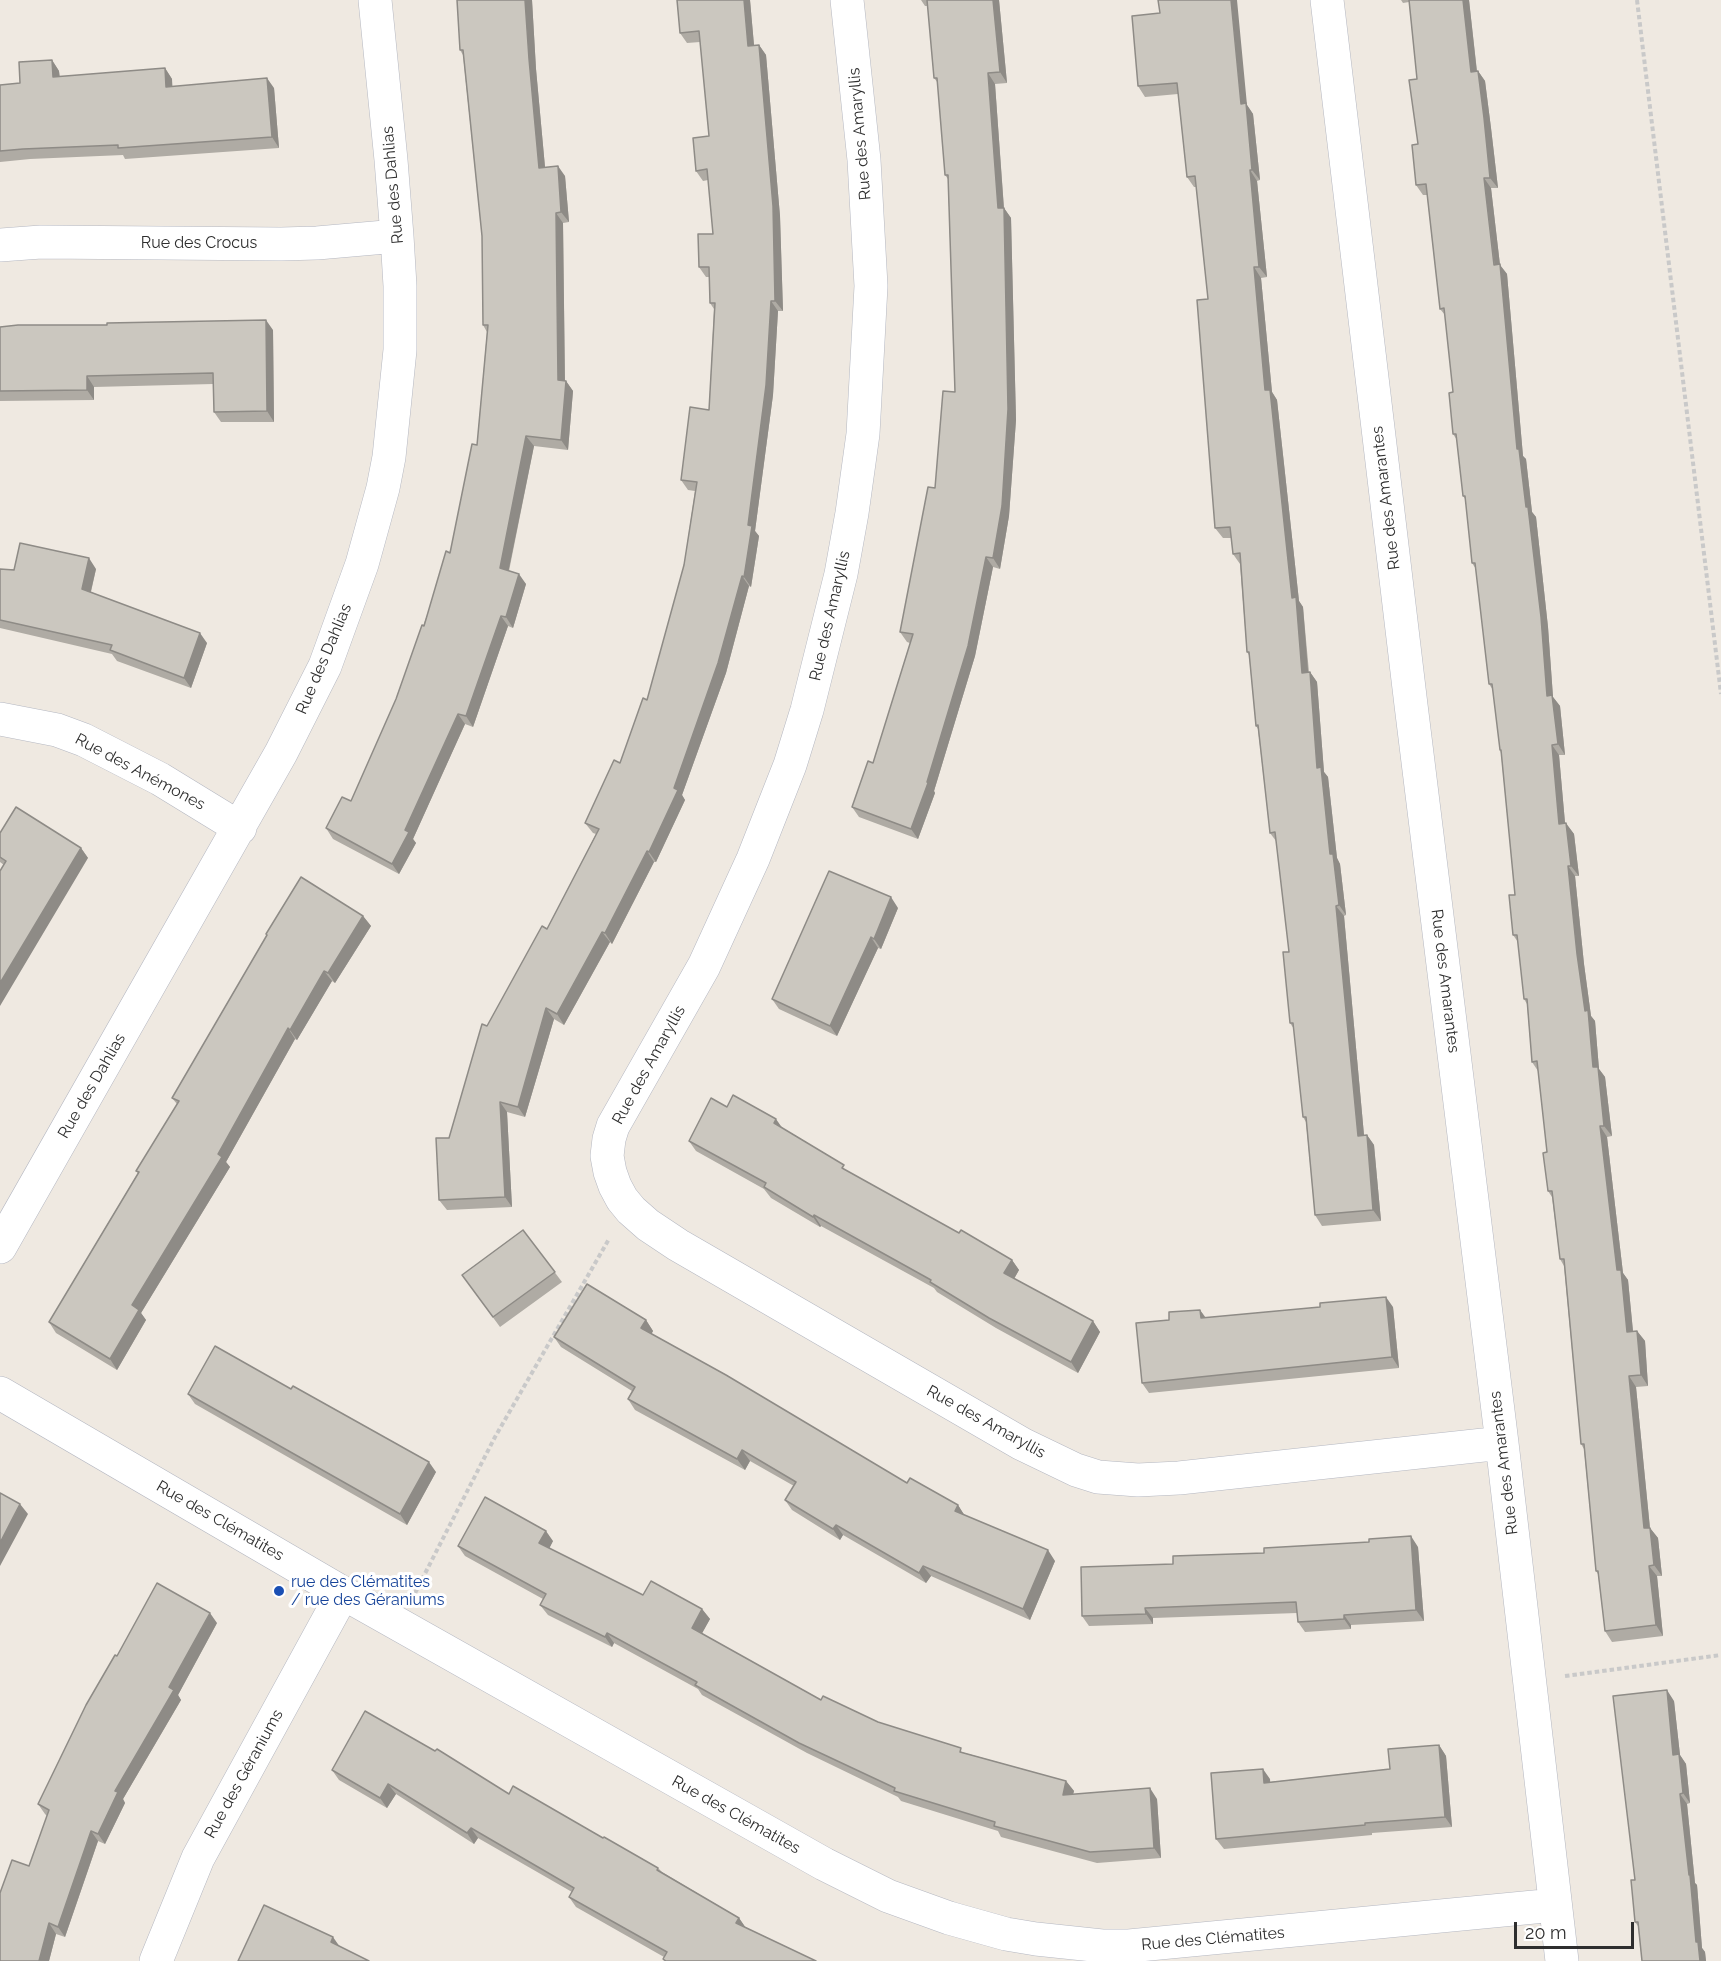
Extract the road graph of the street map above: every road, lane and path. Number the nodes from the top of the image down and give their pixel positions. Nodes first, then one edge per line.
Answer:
1 (375, 0) edge
2 (847, 0) edge
3 (1327, 0) edge
4 (1637, 0) edge
5 (398, 236) junction
6 (0, 245) edge
7 (1721, 694) edge
8 (0, 719) edge
9 (240, 828) junction
10 (611, 1236) dead end
11 (0, 1247) edge
12 (0, 1394) edge
13 (1502, 1443) junction
14 (343, 1593) junction
15 (414, 1596) dead end
16 (1721, 1655) edge
17 (1559, 1677) dead end
18 (1555, 1905) junction
19 (1101, 1954) edge
20 (156, 1961) edge
21 (1562, 1961) edge

1 - 5 street, Rue des Dahlias
2 - 13 street, Rue des Amaryllis
3 - 13 street, Rue des Amarantes
4 - 7 path
5 - 6 street, Rue des Crocus
5 - 9 street, Rue des Dahlias
8 - 9 street, Rue des Anémones
9 - 11 street, Rue des Dahlias
10 - 15 path
12 - 14 street, Rue des Clématites
13 - 18 street, Rue des Amarantes
14 - 19 street, Rue des Clématites
14 - 20 street, Rue des Géraniums
16 - 17 path
18 - 19 street, Rue des Clématites
18 - 21 street, Rue des Amarantes

